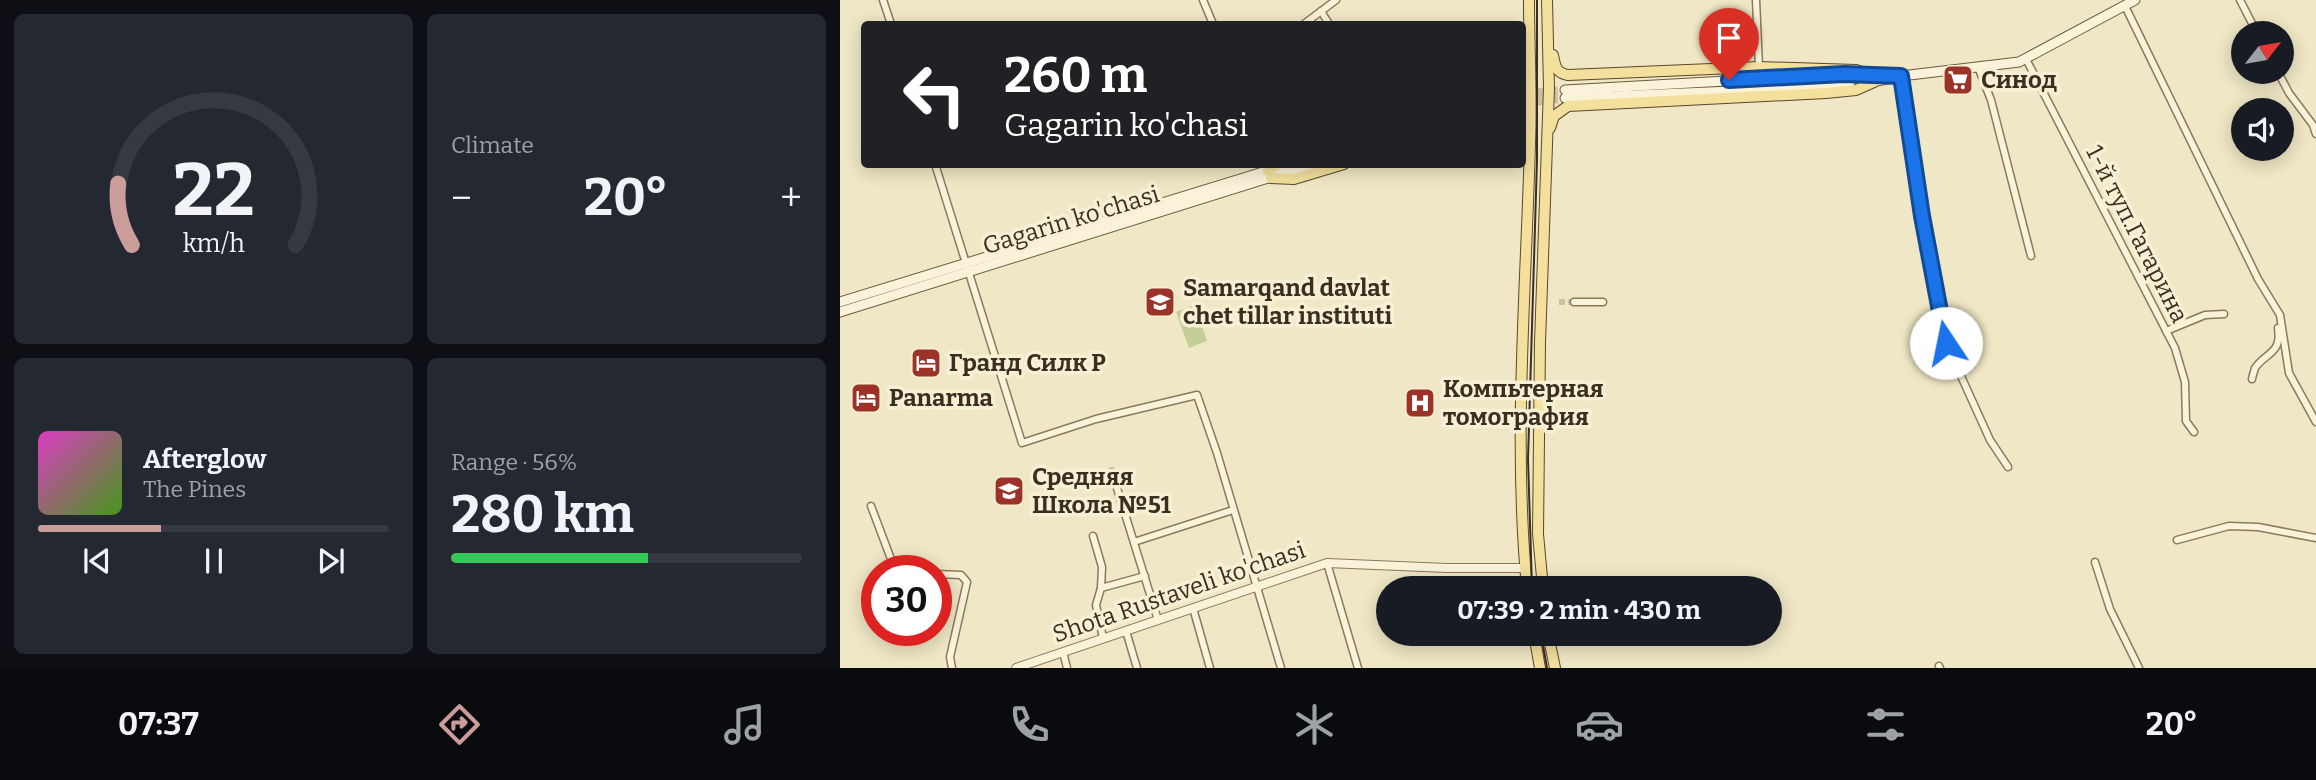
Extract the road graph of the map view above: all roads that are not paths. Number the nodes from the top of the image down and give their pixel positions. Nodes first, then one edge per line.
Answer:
1 (883, 0) edge
2 (1203, 0) edge
3 (1336, 0) edge
4 (1529, 0) edge
5 (1547, 0) edge
6 (1756, 0) edge
7 (2135, 0) edge
8 (2240, 0) edge
9 (2125, 6) junction
10 (1321, 11) junction
11 (890, 21) edge
12 (1212, 21) edge
13 (1308, 21) edge
14 (1327, 21) edge
15 (2251, 21) edge
16 (1548, 28) junction
17 (1529, 46) junction
18 (1526, 57) edge
19 (2025, 59) junction
20 (1759, 67) junction
21 (1978, 67) junction
22 (1901, 76) junction
23 (1872, 78) junction
24 (2284, 84) edge
25 (1565, 94) tunnel mouth
26 (1526, 129) edge
27 (2316, 134) edge
28 (1530, 140) junction
29 (1547, 143) junction
30 (936, 168) edge
31 (1287, 168) edge
32 (1329, 168) edge
33 (1268, 171) edge
34 (2031, 257) dead end
35 (1525, 261) junction
36 (1543, 262) junction
37 (968, 267) junction
38 (2258, 279) junction
39 (840, 302) edge
40 (1574, 302) tunnel mouth
41 (1603, 302) dead end
42 (840, 312) edge
43 (2224, 314) dead end
44 (2166, 331) junction
45 (2252, 379) dead end
46 (2316, 422) edge
47 (2194, 432) dead end
48 (2008, 467) dead end
49 (1112, 472) dead end
50 (871, 506) dead end
51 (1233, 510) junction
52 (1093, 536) dead end
53 (2316, 538) edge
54 (2177, 540) dead end
55 (1134, 542) junction
56 (889, 555) edge
57 (2095, 562) dead end
58 (1327, 563) junction
59 (1524, 568) junction
60 (952, 575) edge
61 (1145, 576) junction
62 (1525, 576) edge
63 (1542, 576) edge
64 (1257, 585) junction
65 (1101, 588) junction
66 (1193, 608) junction
67 (1158, 620) junction
68 (1126, 631) junction
69 (1103, 638) junction
70 (1536, 646) edge
71 (1550, 646) edge
72 (1063, 652) junction
73 (952, 668) edge
74 (1016, 668) edge
75 (1067, 668) edge
76 (1137, 668) edge
77 (1210, 668) edge
78 (1281, 668) edge
79 (1358, 668) edge
80 (1540, 668) edge
81 (1555, 668) edge
82 (2139, 668) edge

1 - 11 street
2 - 12 street
3 - 10 street
4 - 17 main road
5 - 16 main road
6 - 20 street
7 - 9 main road
8 - 15 street
9 - 19 main road
9 - 38 street
10 - 13 street
10 - 14 street
16 - 20 main road
16 - 29 main road
17 - 18 main road
17 - 28 main road
19 - 21 main road
19 - 44 street, 1-й туп.Гагарина
20 - 23 main road
21 - 22 main road
21 - 34 street
22 - 23 main road
22 - 48 street
23 - 25 main road
23 - 29 main road
24 - 27 street
26 - 28 main road
28 - 35 main road
29 - 36 main road
30 - 37 street
31 - 33 main road, Gagarin ko'chasi
32 - 33 main road
33 - 37 main road, Gagarin ko'chasi
35 - 36 main road
35 - 59 main road
36 - 63 main road
37 - 39 main road, Gagarin ko'chasi
37 - 42 main road, Gagarin ko'chasi
37 - 51 street
38 - 45 street
38 - 46 street
40 - 41 street
43 - 44 street
44 - 47 street, 1-й туп.Гагарина
49 - 55 street
50 - 56 street
51 - 55 street
51 - 64 street
52 - 65 street
53 - 54 street
55 - 61 street
57 - 82 street
58 - 59 street, Shota Rustaveli ko'chasi
58 - 64 street, Shota Rustaveli ko'chasi
58 - 79 street
59 - 62 main road
60 - 73 street
61 - 65 street
61 - 67 street
64 - 66 street, Shota Rustaveli ko'chasi
64 - 78 street
65 - 69 street
66 - 67 street, Shota Rustaveli ko'chasi
66 - 77 street
67 - 68 street, Shota Rustaveli ko'chasi
68 - 69 street, Shota Rustaveli ko'chasi
68 - 76 street
69 - 72 street, Shota Rustaveli ko'chasi
70 - 80 main road
71 - 81 main road
72 - 74 street, Shota Rustaveli ko'chasi
72 - 75 street

